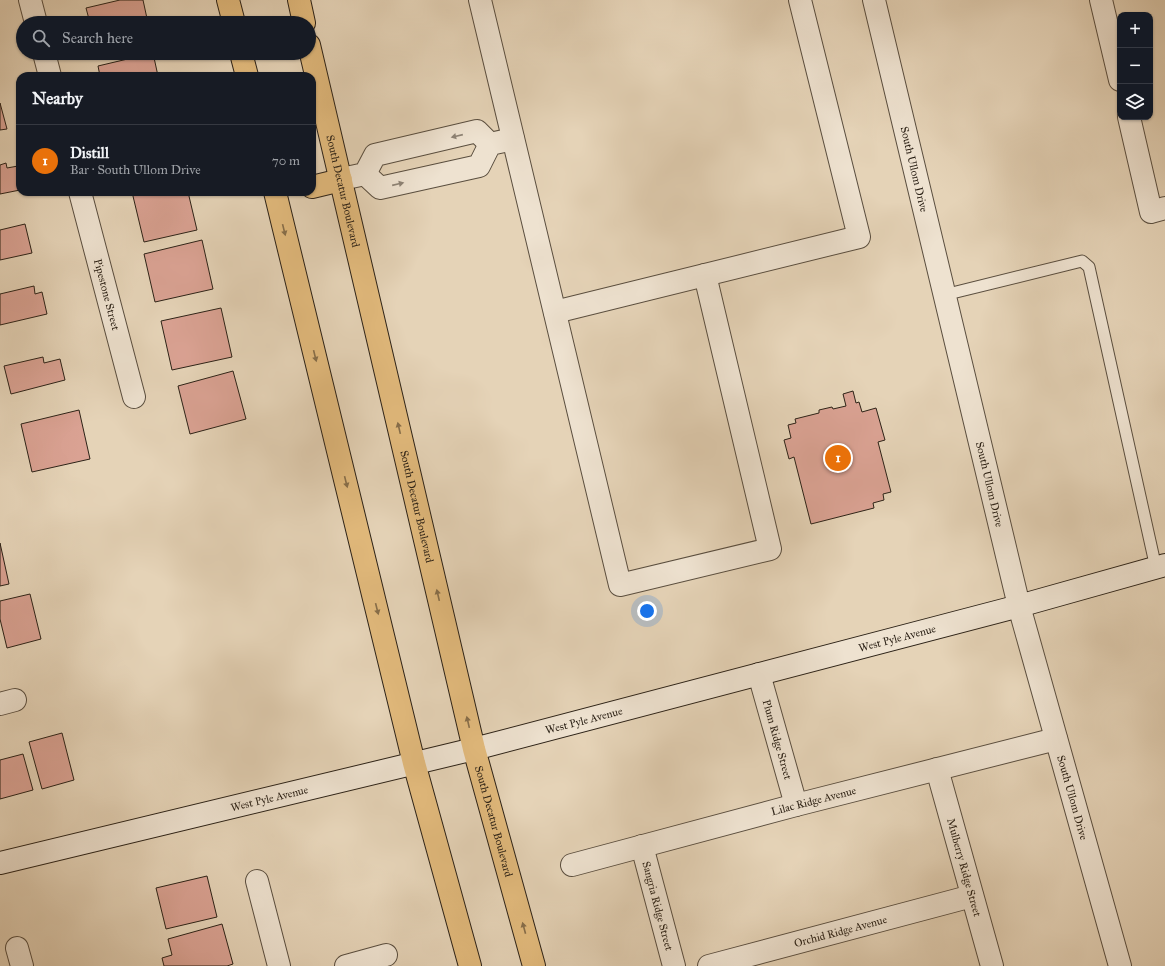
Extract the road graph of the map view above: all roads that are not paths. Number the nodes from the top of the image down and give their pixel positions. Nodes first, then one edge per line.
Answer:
1 (30, 0) edge
2 (228, 0) edge
3 (298, 0) edge
4 (480, 0) edge
5 (800, 0) edge
6 (874, 0) edge
7 (1101, 0) edge
8 (34, 16) edge
9 (232, 16) edge
10 (302, 16) edge
11 (46, 60) edge
12 (243, 60) edge
13 (313, 60) edge
14 (1117, 67) edge
15 (49, 72) edge
16 (246, 72) edge
17 (315, 72) edge
18 (316, 75) edge
19 (1130, 120) edge
20 (513, 139) junction
21 (490, 144) junction
22 (365, 174) junction
23 (341, 180) junction
24 (316, 186) edge
25 (81, 196) edge
26 (281, 196) edge
27 (1158, 210) edge
28 (705, 275) junction
29 (944, 295) junction
30 (555, 312) junction
31 (134, 397) dead end
32 (1160, 567) edge
33 (1019, 606) junction
34 (759, 674) junction
35 (1056, 739) junction
36 (474, 749) junction
37 (414, 763) junction
38 (937, 769) junction
39 (796, 806) junction
40 (642, 846) junction
41 (0, 863) edge
42 (572, 865) dead end
43 (256, 881) dead end
44 (972, 896) junction
45 (386, 955) dead end
46 (279, 966) edge
47 (346, 966) edge
48 (470, 966) edge
49 (534, 966) edge
50 (674, 966) edge
51 (709, 966) edge
52 (992, 966) edge
53 (1120, 966) edge

1 - 8 street
2 - 9 main road
3 - 10 main road
4 - 20 street
5 - 28 street
6 - 29 street, South Ullom Drive
7 - 14 street
11 - 15 street
12 - 16 main road
13 - 17 main road, South Decatur Boulevard
18 - 23 main road, South Decatur Boulevard
19 - 27 street
20 - 21 street
20 - 30 street
21 -> 22 street
22 -> 21 street
22 - 23 street
23 - 24 main road
36 -> 23 main road, South Decatur Boulevard
25 - 31 street, Pipestone Street
26 -> 37 main road
28 - 30 street
28 - 30 street
29 - 32 lane
29 - 33 street, South Ullom Drive
32 - 33 street, West Pyle Avenue
33 - 34 street, West Pyle Avenue
33 - 35 street, South Ullom Drive
34 - 36 street, West Pyle Avenue
34 - 39 street, Plum Ridge Street
35 - 38 street, Lilac Ridge Avenue
35 - 53 street, South Ullom Drive
36 - 37 street, West Pyle Avenue
49 -> 36 main road, South Decatur Boulevard
37 - 41 street, West Pyle Avenue
37 - 48 main road
38 - 39 street, Lilac Ridge Avenue
38 - 44 street, Mulberry Ridge Street
39 - 40 street, Lilac Ridge Avenue
40 - 42 street, Lilac Ridge Avenue
40 - 50 street, Sangria Ridge Street
43 - 46 street
44 - 51 street, Orchid Ridge Avenue
44 - 52 street, Mulberry Ridge Street
45 - 47 street

